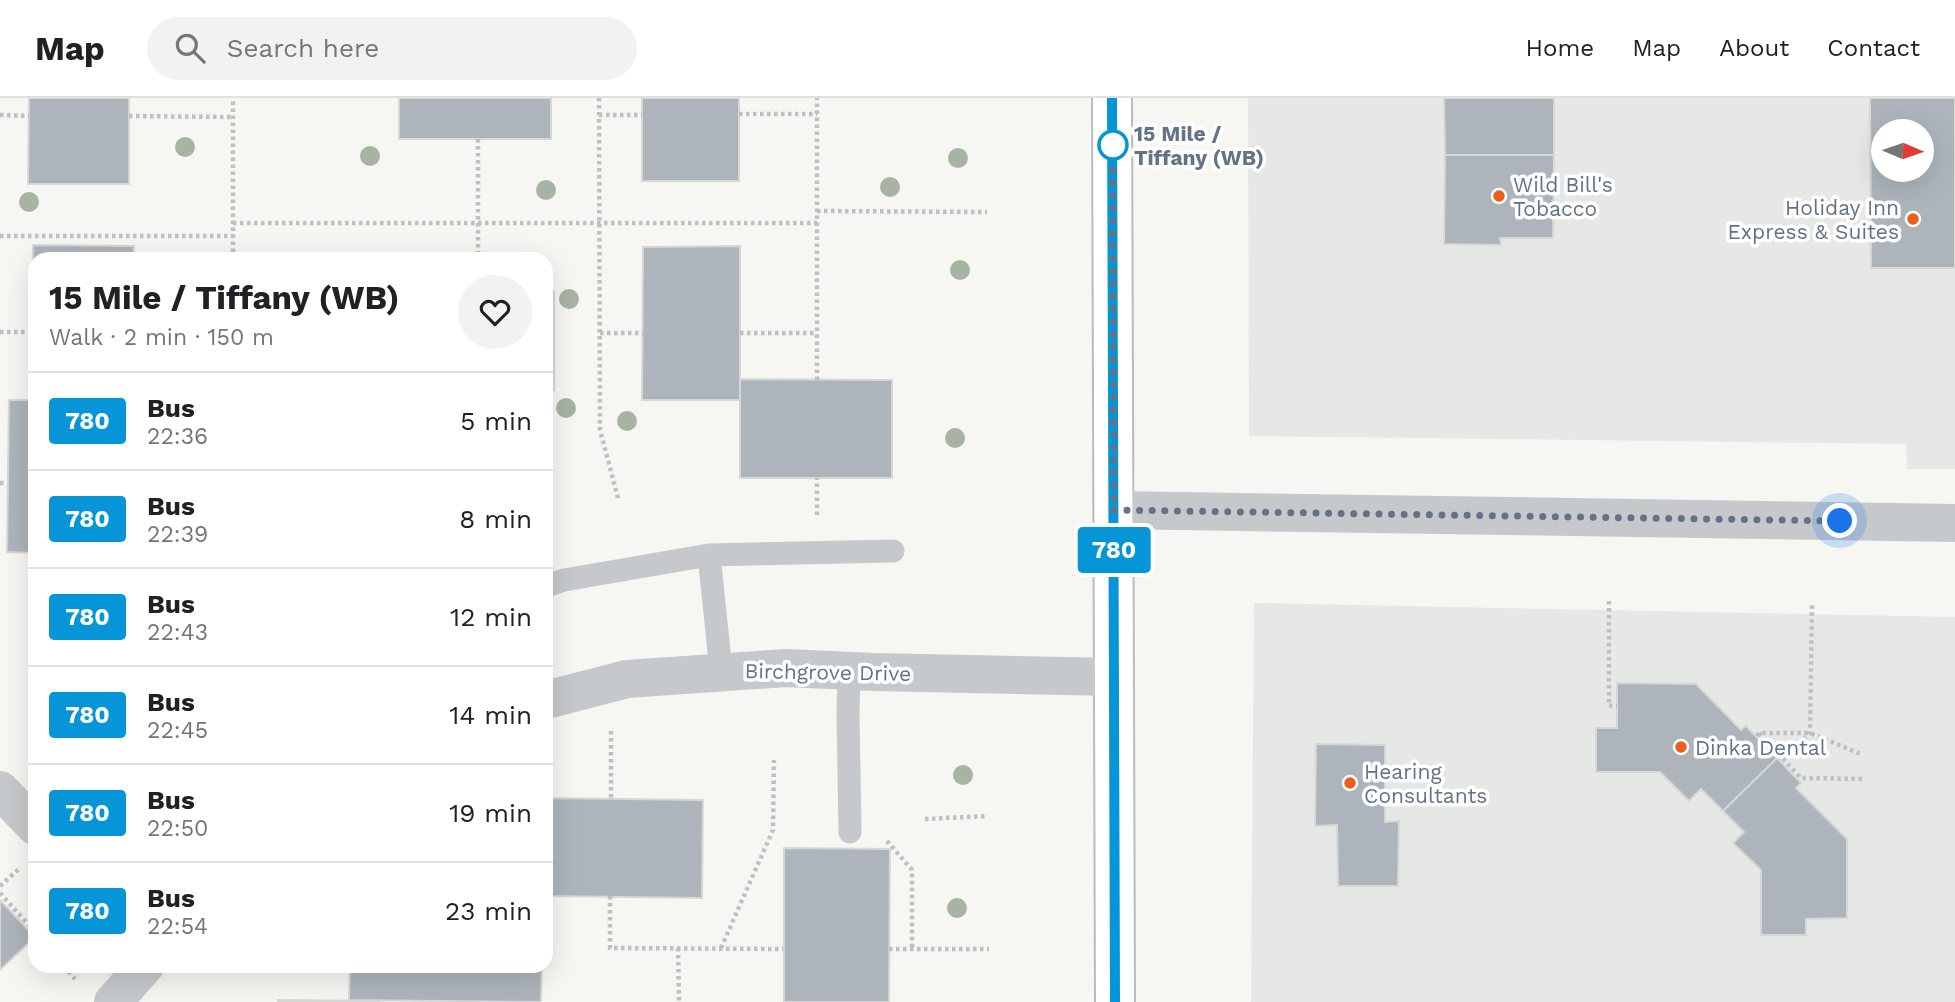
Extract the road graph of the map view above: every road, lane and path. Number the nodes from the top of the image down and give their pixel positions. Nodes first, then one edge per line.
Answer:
1 (233, 98) edge
2 (599, 98) edge
3 (817, 98) edge
4 (1112, 98) edge
5 (739, 114) dead end
6 (817, 114) junction
7 (0, 115) edge
8 (599, 115) junction
9 (642, 115) dead end
10 (29, 116) dead end
11 (129, 116) dead end
12 (233, 117) junction
13 (478, 139) dead end
14 (817, 211) junction
15 (988, 212) dead end
16 (233, 223) junction
17 (478, 223) junction
18 (600, 223) junction
19 (817, 223) junction
20 (0, 236) edge
21 (233, 236) junction
22 (233, 252) edge
23 (478, 252) edge
24 (0, 332) edge
25 (28, 332) edge
26 (600, 333) junction
27 (643, 333) dead end
28 (740, 333) dead end
29 (817, 333) junction
30 (817, 380) dead end
31 (817, 478) dead end
32 (0, 483) edge
33 (7, 483) dead end
34 (618, 498) dead end
35 (1114, 510) junction
36 (817, 516) dead end
37 (1955, 523) edge
38 (892, 551) dead end
39 (709, 555) junction
40 (553, 584) edge
41 (1609, 601) dead end
42 (1812, 605) dead end
43 (722, 671) junction
44 (849, 671) junction
45 (1113, 677) junction
46 (553, 698) edge
47 (1617, 706) dead end
48 (611, 731) dead end
49 (1810, 733) junction
50 (1863, 755) dead end
51 (1783, 758) junction
52 (774, 760) dead end
53 (1864, 779) dead end
54 (0, 790) edge
55 (611, 799) dead end
56 (988, 816) dead end
57 (28, 819) edge
58 (925, 819) dead end
59 (850, 832) dead end
60 (885, 839) dead end
61 (22, 866) dead end
62 (0, 886) edge
63 (0, 893) edge
64 (610, 896) dead end
65 (28, 924) edge
66 (678, 948) junction
67 (721, 948) junction
68 (783, 949) dead end
69 (889, 949) dead end
70 (912, 949) junction
71 (989, 949) dead end
72 (139, 973) edge
73 (113, 1002) edge
74 (678, 1002) edge
75 (1115, 1002) edge

1 - 12 path
2 - 8 path
3 - 6 path
4 - 35 main road
5 - 6 path
6 - 14 path
7 - 10 path
8 - 9 path
8 - 18 path
11 - 12 path
12 - 16 path
13 - 17 path
14 - 15 path
14 - 19 path
16 - 17 path
16 - 21 path
17 - 18 path
17 - 23 path
18 - 19 path
18 - 26 path
19 - 29 path
20 - 21 path
21 - 22 path
24 - 25 path
26 - 27 path
26 - 34 path
28 - 29 path
29 - 30 path
31 - 36 path
32 - 33 path
35 - 37 street
35 - 45 main road
38 - 39 lane
39 - 40 lane
39 - 43 lane
41 - 47 path
42 - 49 path
43 - 44 street, Birchgrove Drive
43 - 46 street, Birchgrove Drive
44 - 45 street, Birchgrove Drive
44 - 59 lane
45 - 75 main road
48 - 55 path
49 - 50 path
49 - 51 path
49 - 51 path
51 - 53 path
52 - 67 path
54 - 57 street
56 - 58 path
60 - 70 path
61 - 62 path
63 - 65 path
64 - 66 path
66 - 67 path
66 - 74 path
67 - 68 path
69 - 70 path
70 - 71 path
72 - 73 street

